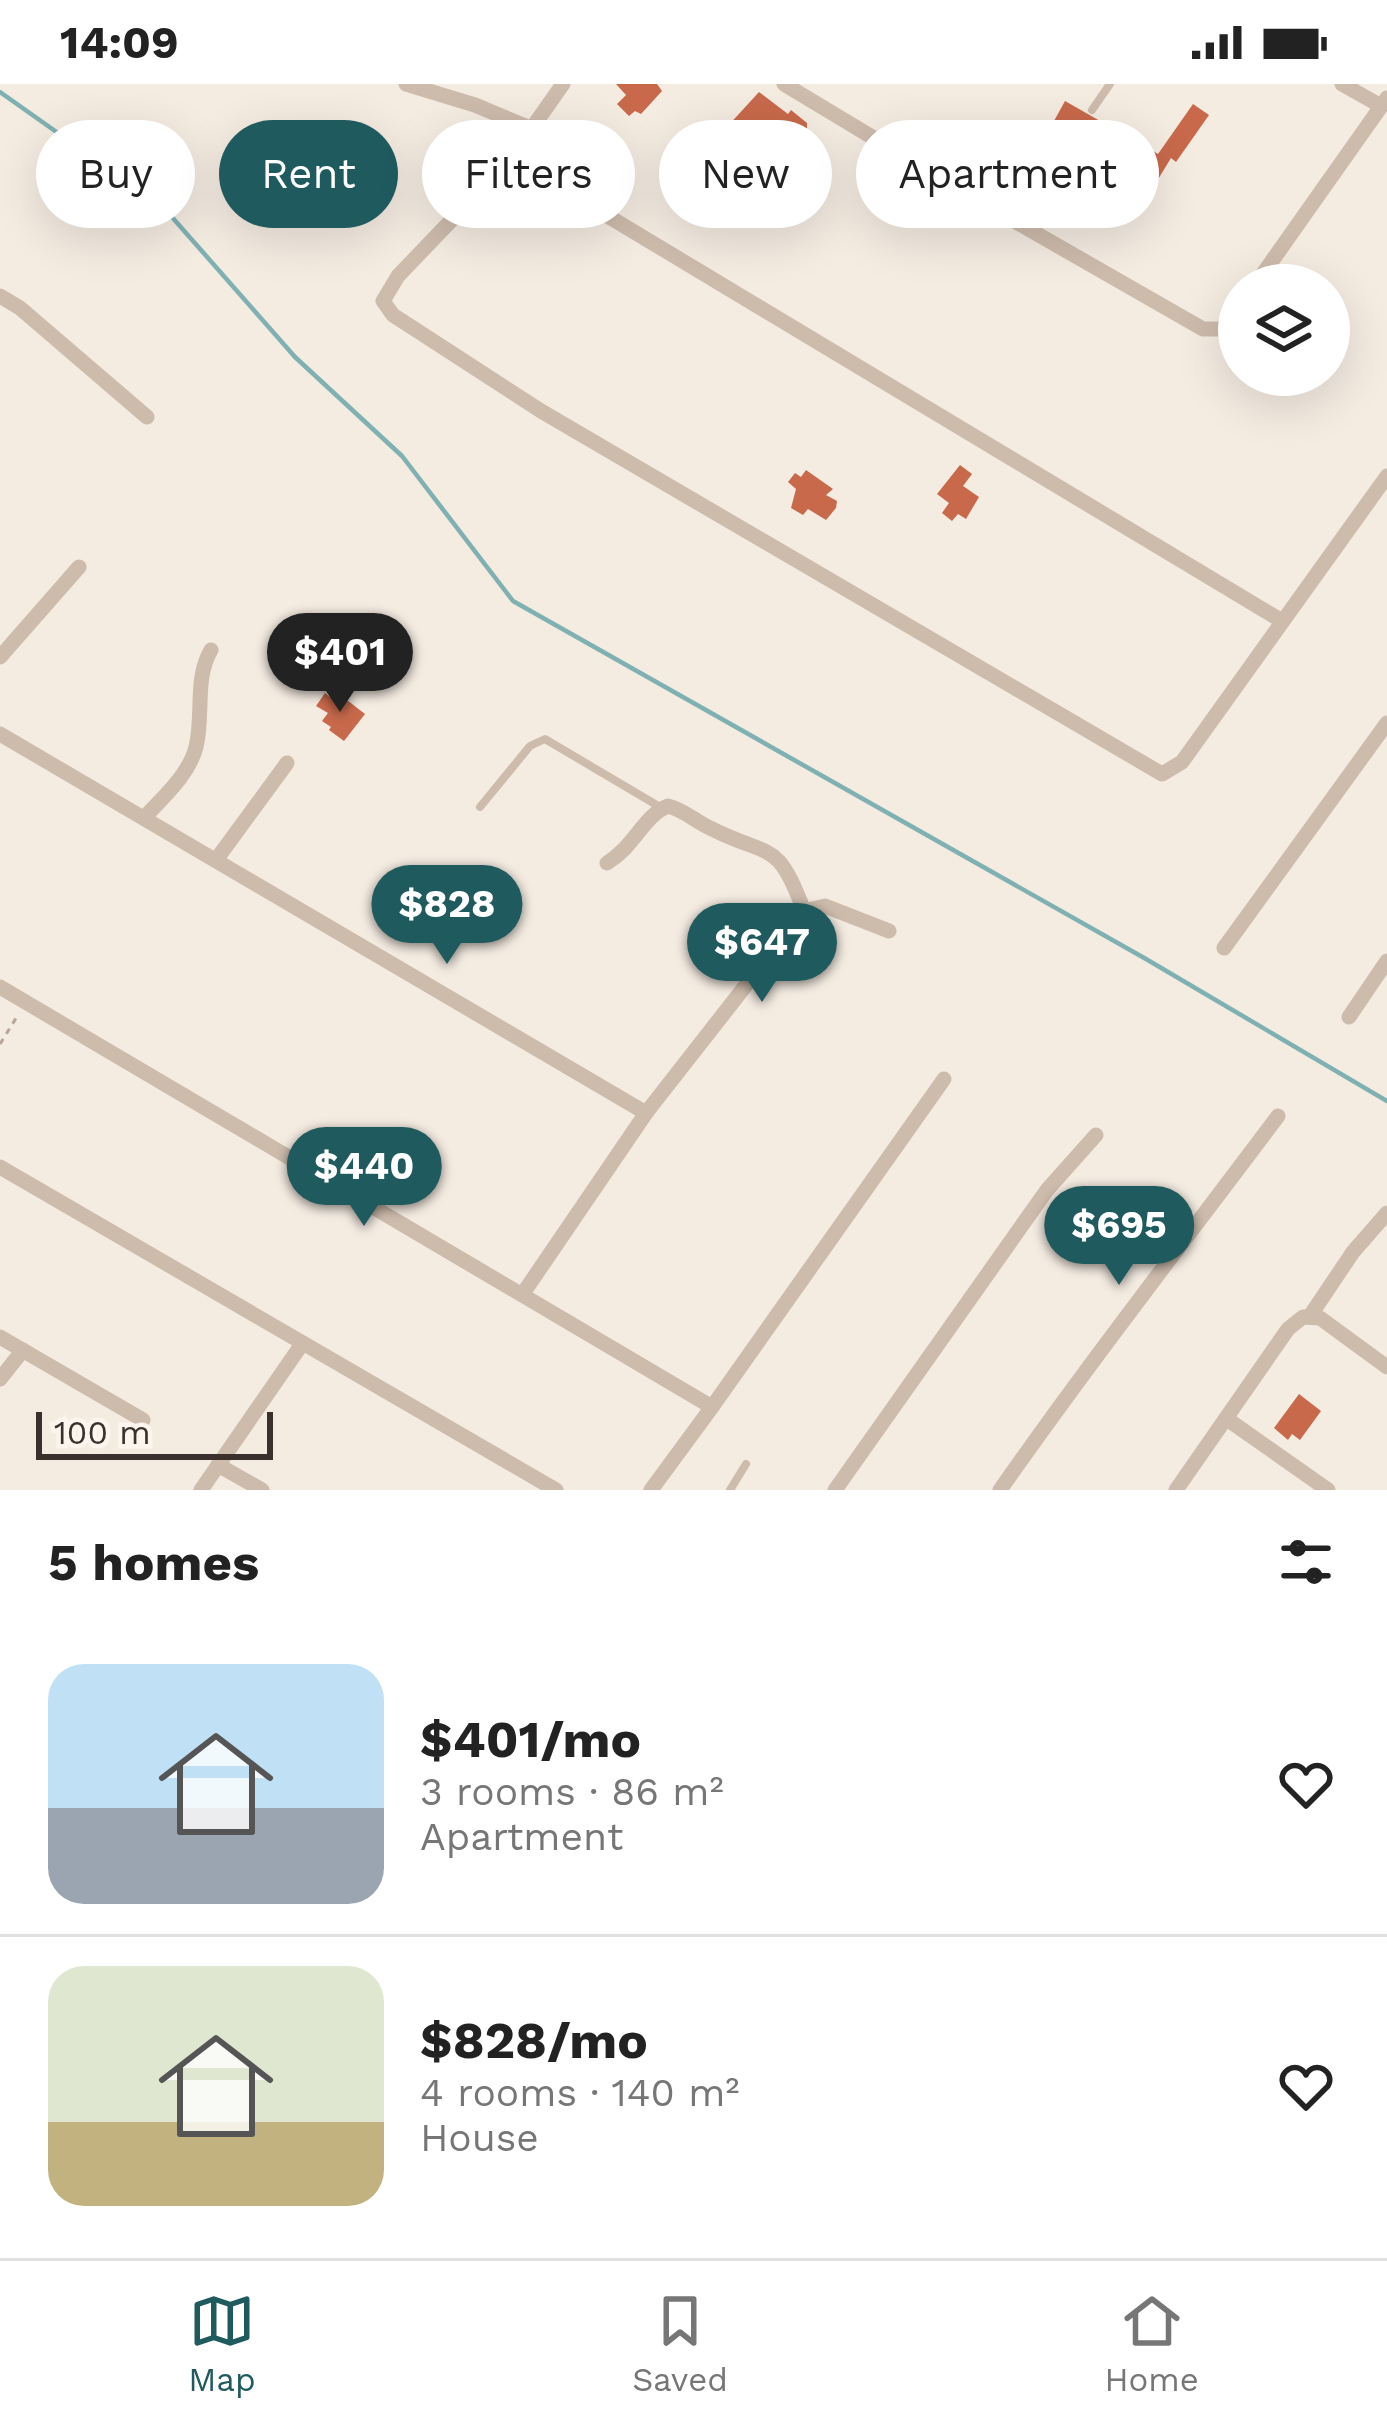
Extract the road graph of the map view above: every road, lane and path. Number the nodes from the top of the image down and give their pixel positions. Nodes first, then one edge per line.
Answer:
1 (406, 84) edge
2 (563, 84) edge
3 (784, 84) edge
4 (1110, 84) edge
5 (1342, 84) edge
6 (1384, 102) edge
7 (1092, 110) dead end
8 (511, 120) edge
9 (536, 120) edge
10 (444, 228) edge
11 (628, 228) edge
12 (1270, 264) edge
13 (0, 296) edge
14 (1218, 329) edge
15 (147, 417) dead end
16 (1387, 476) edge
17 (79, 567) dead end
18 (1282, 621) junction
19 (211, 650) dead end
20 (0, 657) edge
21 (1387, 723) edge
22 (0, 734) edge
23 (287, 763) dead end
24 (480, 808) dead end
25 (661, 808) junction
26 (144, 818) junction
27 (216, 860) junction
28 (607, 863) dead end
29 (803, 911) junction
30 (889, 931) dead end
31 (1224, 948) dead end
32 (1387, 961) edge
33 (0, 987) edge
34 (26, 1004) junction
35 (1349, 1016) dead end
36 (0, 1043) edge
37 (944, 1079) dead end
38 (646, 1113) junction
39 (1278, 1116) dead end
40 (1096, 1135) dead end
41 (0, 1167) edge
42 (1387, 1214) edge
43 (524, 1292) junction
44 (1310, 1316) junction
45 (0, 1337) edge
46 (302, 1343) junction
47 (23, 1350) junction
48 (1387, 1366) edge
49 (0, 1379) edge
50 (712, 1407) junction
51 (1227, 1419) junction
52 (143, 1420) dead end
53 (746, 1464) dead end
54 (218, 1465) junction
55 (1006, 1488) edge
56 (201, 1490) edge
57 (262, 1490) edge
58 (556, 1490) edge
59 (651, 1490) edge
60 (730, 1490) edge
61 (835, 1490) edge
62 (1176, 1490) edge
63 (1328, 1490) edge

1 - 8 street
2 - 9 street
3 - 14 street
4 - 7 lane
5 - 6 street
6 - 12 street
10 - 18 street
11 - 18 street
13 - 15 street
16 - 18 street
17 - 20 street
19 - 26 street
21 - 31 street
22 - 26 street
23 - 27 street
24 - 25 lane
25 - 28 street
25 - 29 street
26 - 27 street
27 - 38 street
29 - 30 street
29 - 38 street
32 - 35 street
33 - 34 street
34 - 36 path
34 - 43 street
37 - 50 street
38 - 43 street
39 - 55 street
40 - 61 street
41 - 46 street
42 - 44 street
43 - 50 street
44 - 48 street
44 - 51 street
45 - 47 street
46 - 54 street
46 - 58 street
47 - 49 street
47 - 52 street
50 - 59 street
51 - 62 street
51 - 63 street
53 - 60 lane
54 - 56 street
54 - 57 street

